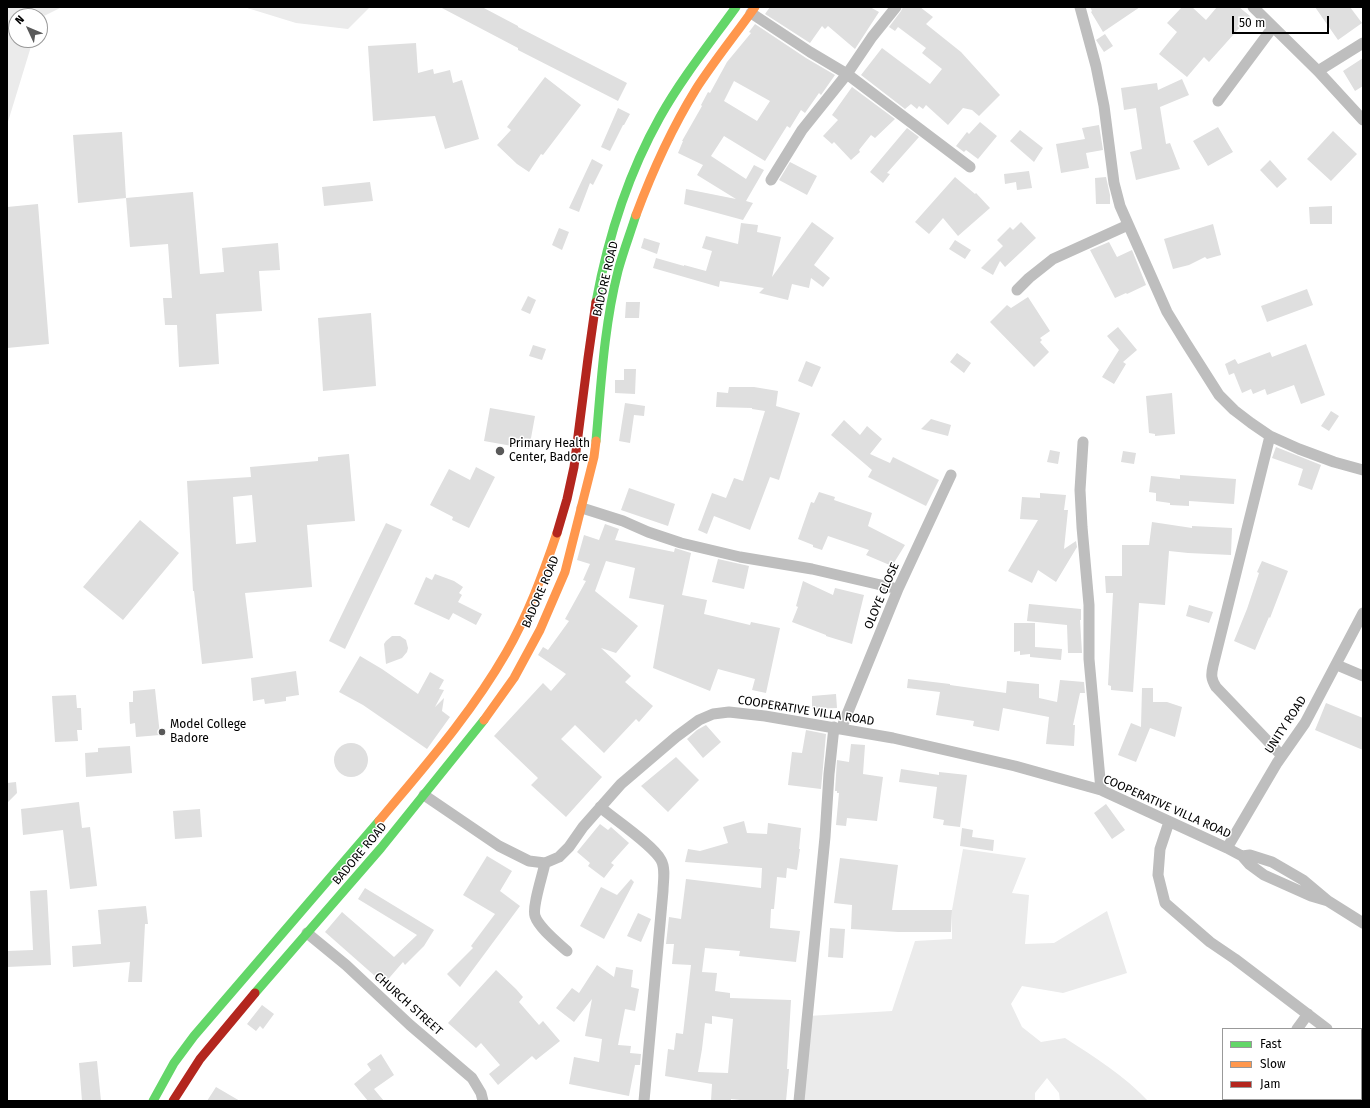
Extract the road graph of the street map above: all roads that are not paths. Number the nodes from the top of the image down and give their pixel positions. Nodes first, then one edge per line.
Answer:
1 (736, 7) edge
2 (896, 7) edge
3 (1080, 7) edge
4 (1253, 7) edge
5 (753, 10) edge
6 (1273, 27) junction
7 (1363, 43) edge
8 (1318, 71) junction
9 (847, 74) junction
10 (1218, 101) dead end
11 (1363, 120) edge
12 (970, 167) dead end
13 (771, 180) dead end
14 (1128, 226) junction
15 (1017, 290) dead end
16 (1270, 436) junction
17 (1083, 442) dead end
18 (1363, 470) edge
19 (951, 475) dead end
20 (582, 508) junction
21 (898, 589) junction
22 (1363, 613) edge
23 (1337, 665) junction
24 (1363, 676) edge
25 (480, 696) junction
26 (494, 706) junction
27 (838, 728) junction
28 (1282, 756) junction
29 (1101, 790) junction
30 (424, 795) junction
31 (600, 807) junction
32 (1169, 822) junction
33 (1227, 848) junction
34 (1242, 856) junction
35 (545, 863) junction
36 (1328, 901) junction
37 (1363, 923) edge
38 (307, 933) junction
39 (567, 951) dead end
40 (1308, 1014) junction
41 (1298, 1028) edge
42 (1326, 1028) edge
43 (153, 1101) edge
44 (173, 1101) edge
45 (484, 1101) edge
46 (644, 1101) edge
47 (799, 1101) edge

1 - 25 main road, BADORE ROAD
2 - 9 street
3 - 14 street
4 - 6 street
5 - 9 street
5 - 20 main road, BADORE ROAD
6 - 8 street
6 - 10 street
7 - 8 street
8 - 11 street
9 - 12 street
9 - 13 street
14 - 15 street
14 - 16 street
16 - 18 street
16 - 28 street
17 - 29 street
19 - 21 street, OLOYE CLOSE
20 - 21 street
20 - 26 main road, BADORE ROAD
21 - 27 street, OLOYE CLOSE
22 - 23 street, UNITY ROAD
23 - 24 street
23 - 28 street, UNITY ROAD
25 - 26 main road
25 - 43 main road, BADORE ROAD
26 - 30 main road, BADORE ROAD
27 - 29 street, COOPERATIVE VILLA ROAD
27 - 31 street, COOPERATIVE VILLA ROAD
27 - 47 street, OLOYE CLOSE
28 - 33 street, UNITY ROAD
29 - 32 street, COOPERATIVE VILLA ROAD
30 - 35 street
30 - 38 main road, BADORE ROAD
31 - 35 street, COOPERATIVE VILLA ROAD
31 - 46 street
32 - 33 street, COOPERATIVE VILLA ROAD
32 - 40 street
33 - 34 street, COOPERATIVE VILLA ROAD
34 - 36 street, COOPERATIVE VILLA ROAD
34 - 36 street, COOPERATIVE VILLA ROAD
35 - 39 street
36 - 37 street, COOPERATIVE VILLA ROAD
38 - 44 main road, BADORE ROAD
38 - 45 street, CHURCH STREET
40 - 41 street
40 - 42 street

